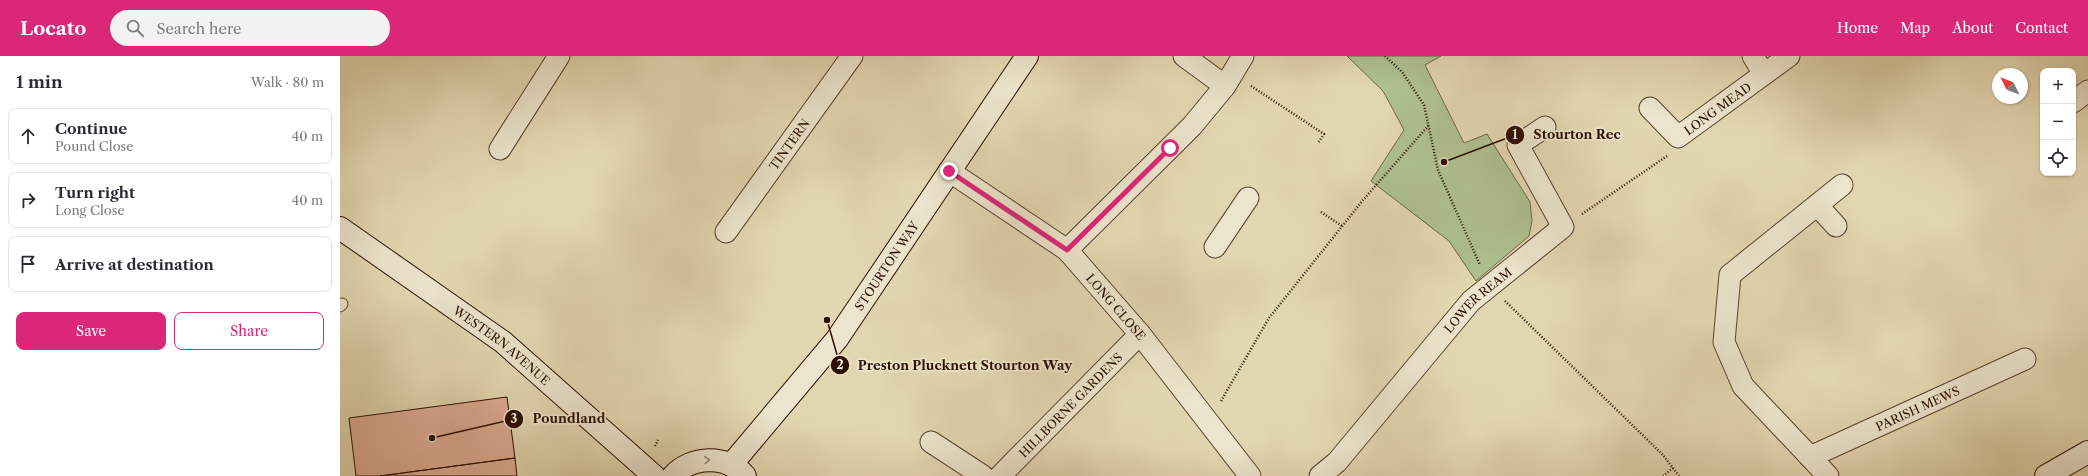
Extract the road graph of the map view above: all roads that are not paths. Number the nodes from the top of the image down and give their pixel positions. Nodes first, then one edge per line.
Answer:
1 (852, 56) edge
2 (1027, 56) edge
3 (1184, 56) edge
4 (1243, 56) edge
5 (1753, 56) edge
6 (1789, 56) edge
7 (550, 59) edge
8 (1764, 74) junction
9 (1228, 80) junction
10 (2088, 92) edge
11 (2076, 100) edge
12 (1650, 108) dead end
13 (1545, 127) dead end
14 (500, 149) dead end
15 (949, 171) junction
16 (1842, 185) dead end
17 (1248, 198) dead end
18 (1817, 205) junction
19 (1836, 226) dead end
20 (340, 228) edge
21 (726, 232) dead end
22 (1215, 247) dead end
23 (1067, 250) junction
24 (1140, 334) junction
25 (2025, 359) dead end
26 (931, 442) dead end
27 (2088, 452) edge
28 (1810, 457) junction
29 (738, 470) edge
30 (654, 476) edge
31 (673, 476) edge
32 (983, 476) edge
33 (1000, 476) edge
34 (1250, 476) edge
35 (1320, 476) edge
36 (1828, 476) edge
37 (2046, 476) edge

1 - 21 street, TINTERN
2 - 15 street, STOURTON WAY
3 - 9 street
4 - 9 street
5 - 8 street
6 - 8 street, LONG MEAD
7 - 14 street
8 - 12 street, LONG MEAD
9 - 23 street
10 - 11 street
13 - 35 street, LOWER REAM
15 - 23 street, LONG CLOSE
15 - 29 street, STOURTON WAY
16 - 18 street
17 - 22 street
18 - 19 street
18 - 28 street
20 - 30 street, WESTERN AVENUE
23 - 24 street, LONG CLOSE
24 - 33 street, HILLBORNE GARDENS
24 - 34 street, LONG CLOSE
25 - 28 street, PARISH MEWS
26 - 32 street
27 - 37 street
28 - 36 street
31 -> 29 street

